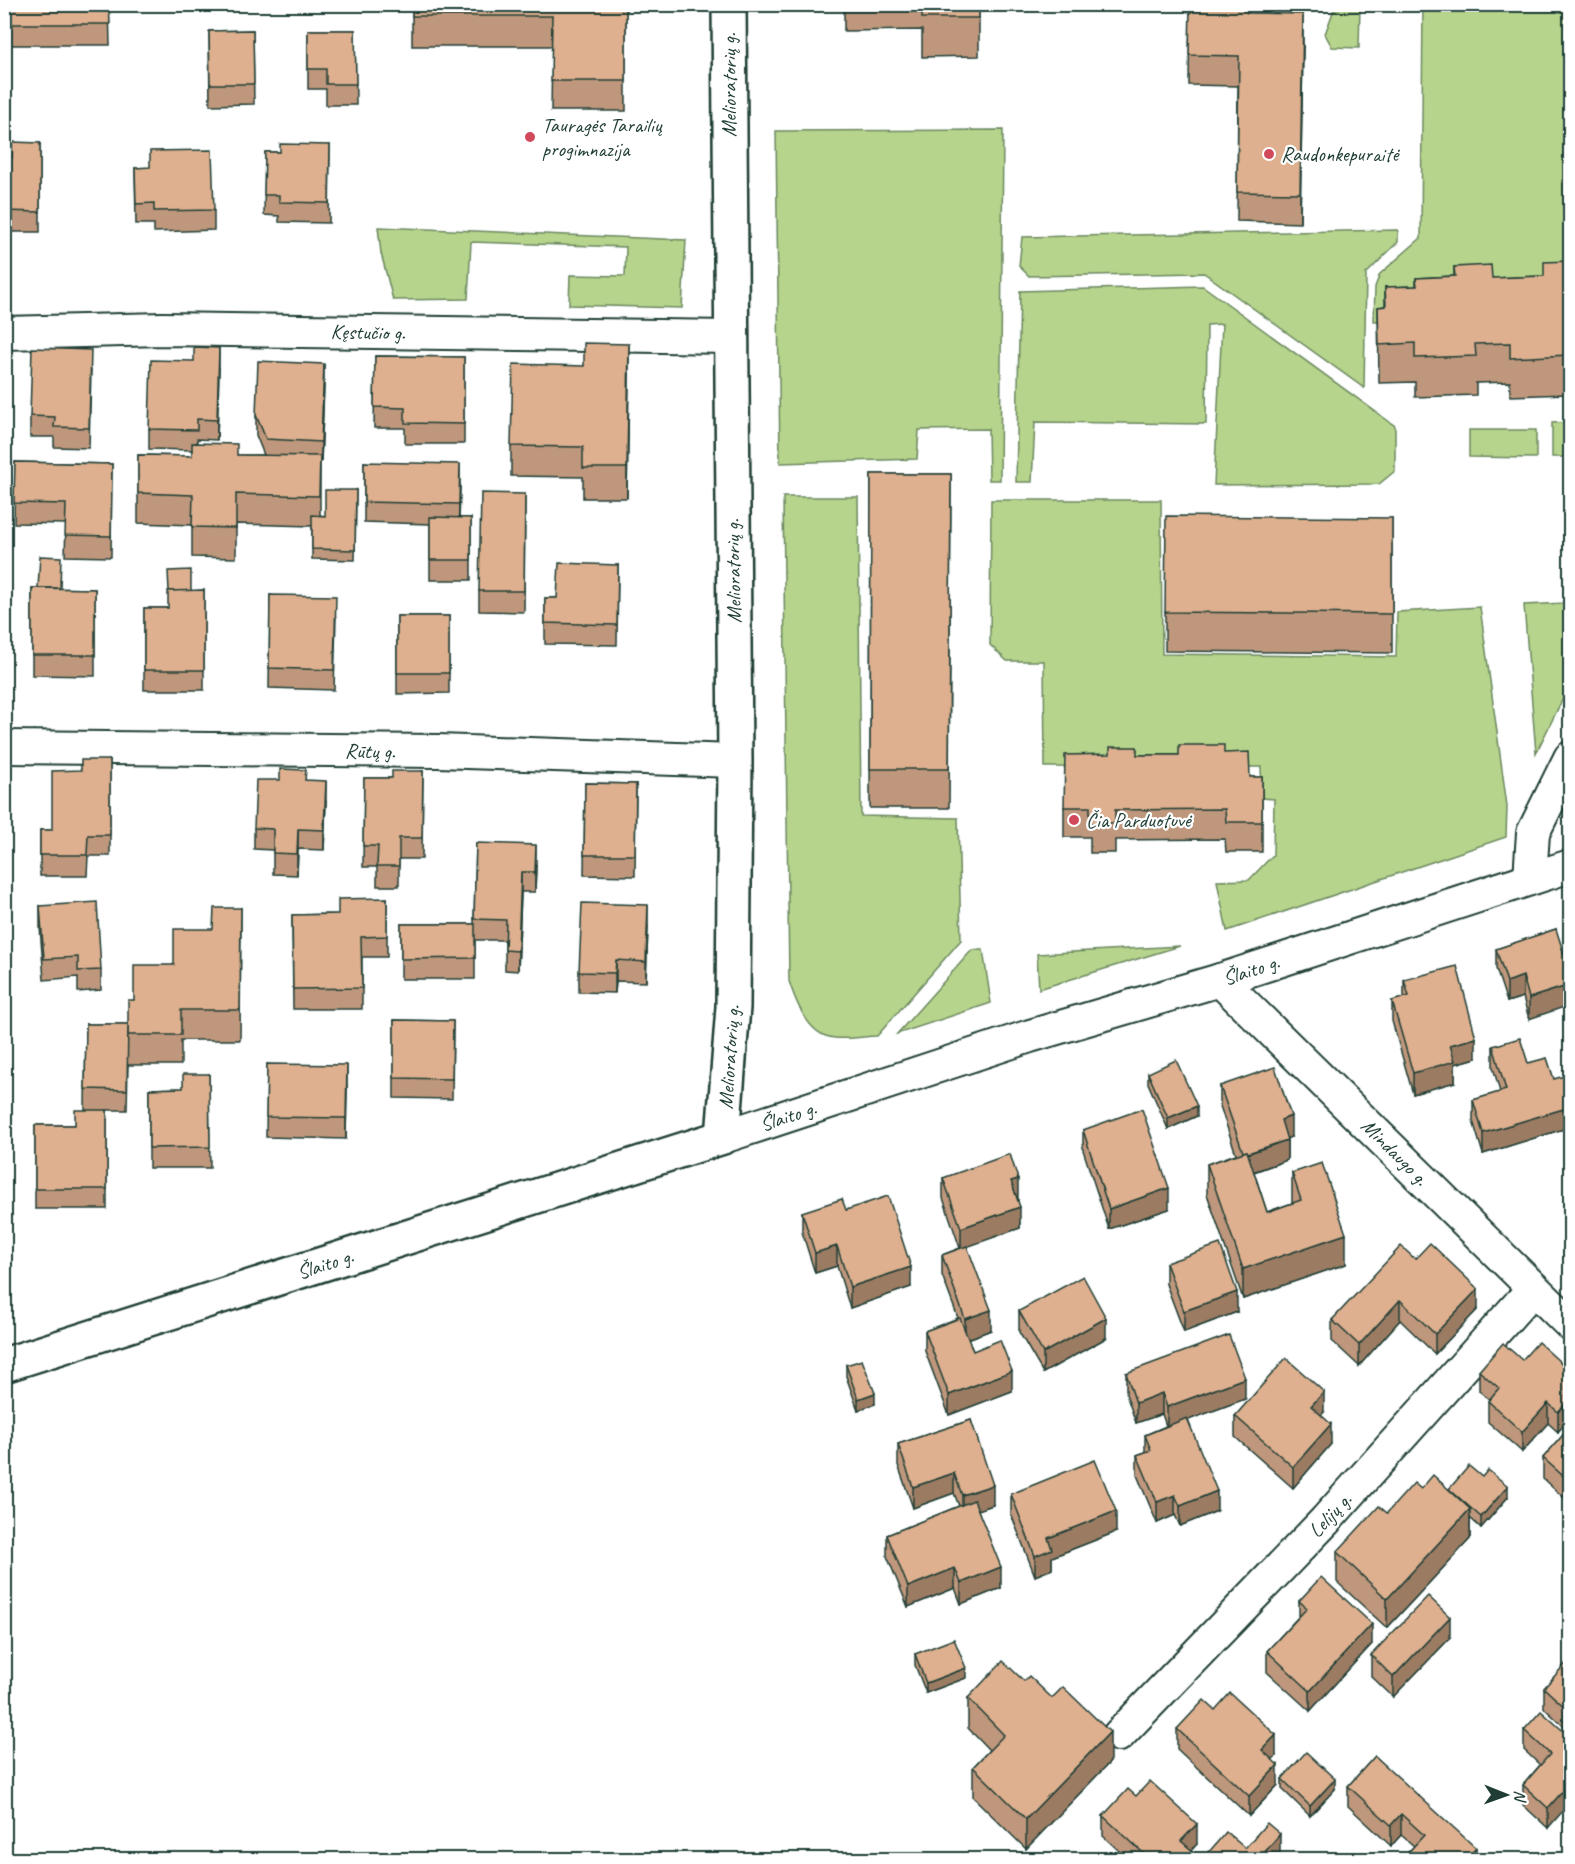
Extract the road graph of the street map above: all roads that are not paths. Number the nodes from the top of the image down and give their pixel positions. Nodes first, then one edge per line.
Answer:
1 (729, 4) edge
2 (4, 333) edge
3 (731, 337) junction
4 (4, 747) edge
5 (1570, 758) edge
6 (735, 760) junction
7 (1570, 866) edge
8 (1530, 878) junction
9 (1220, 980) junction
10 (723, 1137) junction
11 (1533, 1289) junction
12 (1570, 1324) edge
13 (4, 1365) edge
14 (1119, 1735) dead end

1 - 3 main road, Melioratorių g.
2 - 3 street, Kęstučio g.
3 - 6 main road, Melioratorių g.
4 - 6 street, Rūtų g.
5 - 8 street
6 - 10 main road, Melioratorių g.
7 - 8 street, Šlaito g.
8 - 9 street, Šlaito g.
9 - 10 street, Šlaito g.
9 - 11 street, Mindaugo g.
10 - 13 main road, Šlaito g.
11 - 12 street, Mindaugo g.
11 - 14 street, Lelijų g.

